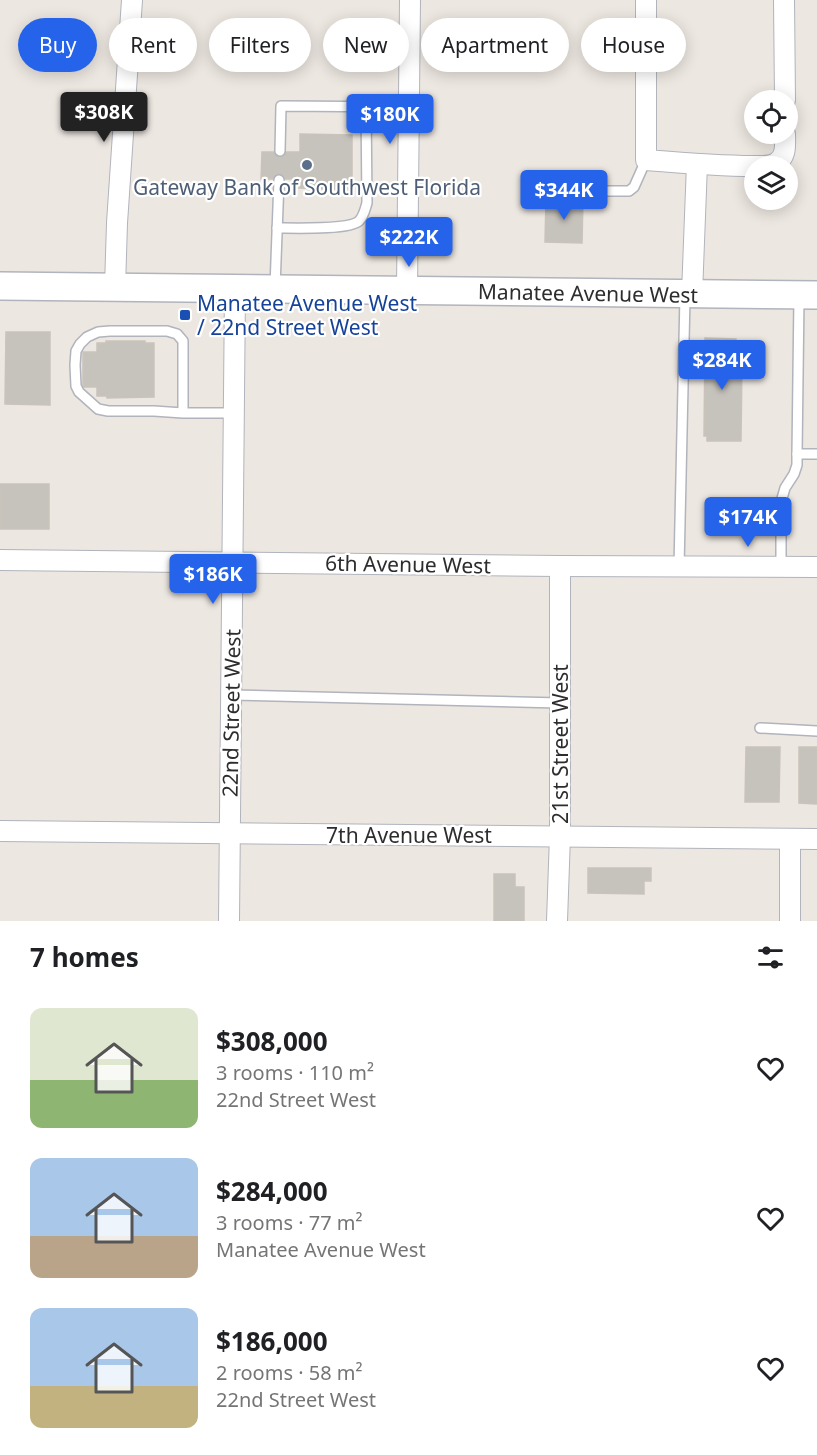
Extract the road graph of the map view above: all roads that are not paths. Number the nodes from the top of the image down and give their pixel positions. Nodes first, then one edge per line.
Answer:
1 (132, 0) edge
2 (410, 0) edge
3 (645, 0) edge
4 (784, 0) edge
5 (785, 90) edge
6 (366, 106) junction
7 (409, 107) junction
8 (785, 144) edge
9 (280, 151) dead end
10 (646, 160) junction
11 (697, 164) junction
12 (279, 180) dead end
13 (574, 191) dead end
14 (278, 228) junction
15 (0, 286) edge
16 (116, 287) junction
17 (235, 289) junction
18 (275, 289) junction
19 (408, 290) junction
20 (688, 294) junction
21 (808, 295) edge
22 (183, 413) junction
23 (234, 413) junction
24 (797, 454) junction
25 (817, 454) edge
26 (0, 560) edge
27 (232, 562) junction
28 (560, 566) junction
29 (679, 567) junction
30 (781, 567) junction
31 (817, 567) edge
32 (231, 694) junction
33 (560, 703) junction
34 (760, 728) dead end
35 (817, 731) edge
36 (0, 831) edge
37 (230, 834) junction
38 (560, 836) junction
39 (790, 839) junction
40 (817, 839) edge
41 (229, 921) edge
42 (557, 921) edge
43 (790, 921) edge

1 - 16 street
2 - 7 street
3 - 10 street
4 - 5 street
6 - 7 lane
6 - 9 lane
6 - 14 lane
7 - 19 street
8 - 11 street
10 - 11 street
10 - 13 lane
11 - 20 street
12 - 14 lane
14 - 18 lane
15 - 16 main road, Manatee Avenue West
16 - 17 main road, Manatee Avenue West
17 - 18 main road, Manatee Avenue West
17 - 23 street, 22nd Street West
18 - 19 main road, Manatee Avenue West
19 - 20 main road, Manatee Avenue West
20 - 21 main road, Manatee Avenue West
20 - 29 lane
21 - 24 lane
22 - 22 lane
22 - 23 lane
23 - 27 street, 22nd Street West
24 - 25 lane
24 - 30 lane
26 - 27 street, 6th Avenue West
27 - 28 street, 6th Avenue West
27 - 32 street, 22nd Street West
28 - 29 street, 6th Avenue West
28 - 33 street, 21st Street West
29 - 30 street, 6th Avenue West
30 - 31 street, 6th Avenue West
32 - 33 lane
32 - 37 street, 22nd Street West
33 - 38 street, 21st Street West
34 - 35 lane
36 - 37 street, 7th Avenue West
37 - 38 street, 7th Avenue West
37 - 41 street, 22nd Street West
38 - 39 street, 7th Avenue West
38 - 42 street, 21st Street West
39 - 40 street, 7th Avenue West
39 - 43 street

